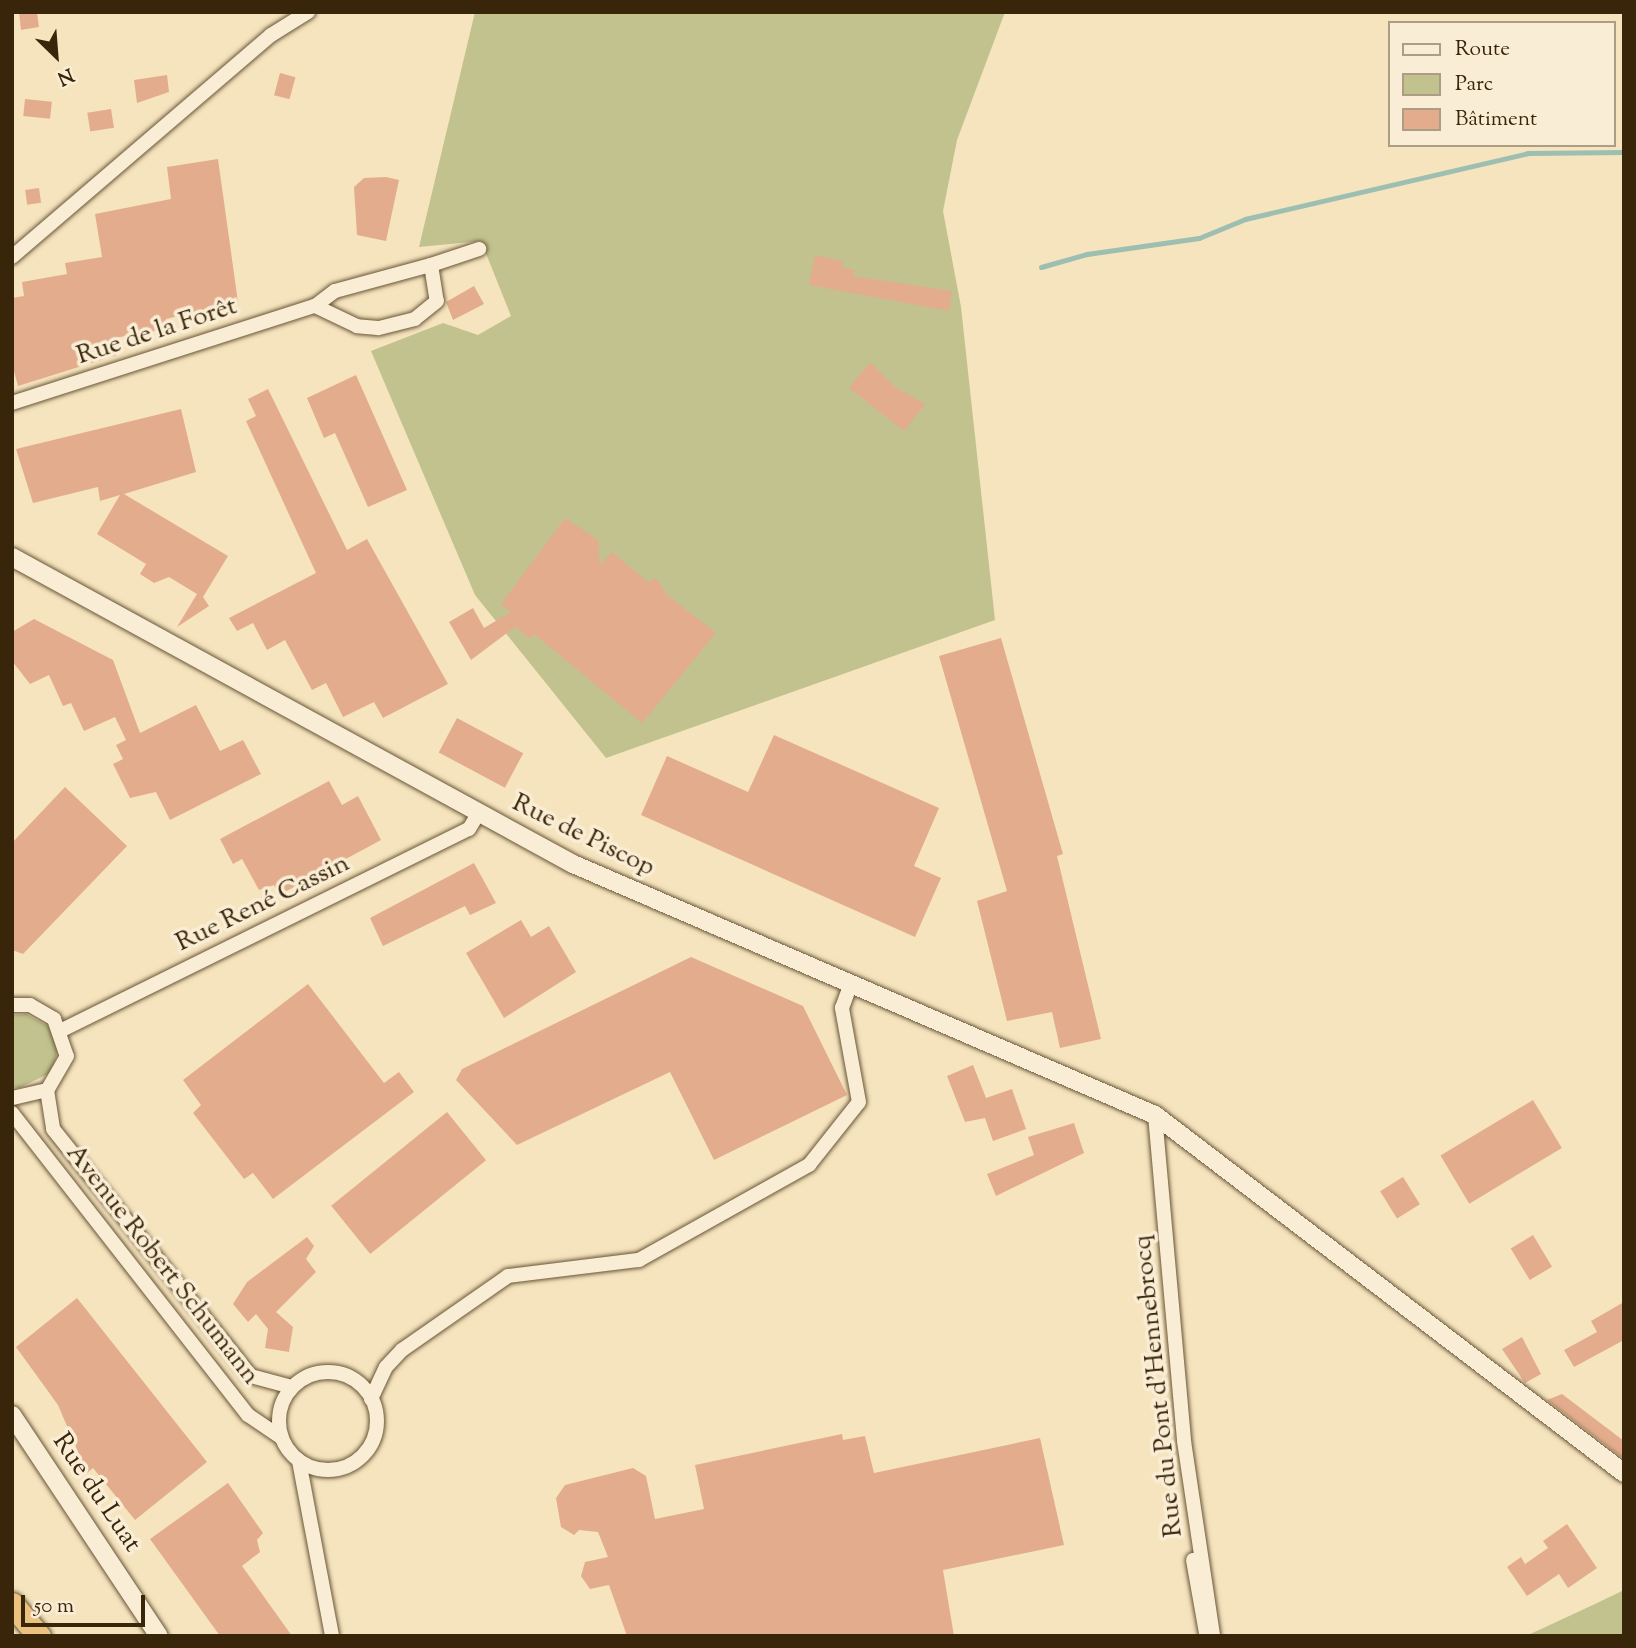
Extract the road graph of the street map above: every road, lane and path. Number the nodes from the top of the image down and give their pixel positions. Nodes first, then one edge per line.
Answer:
1 (308, 12) edge
2 (480, 249) dead end
3 (12, 257) edge
4 (431, 265) junction
5 (315, 306) junction
6 (12, 402) edge
7 (12, 556) edge
8 (478, 814) junction
9 (851, 983) junction
10 (12, 1005) edge
11 (62, 1030) junction
12 (47, 1090) junction
13 (12, 1098) edge
14 (12, 1112) edge
15 (1155, 1115) junction
16 (292, 1387) junction
17 (371, 1399) junction
18 (12, 1415) edge
19 (282, 1438) junction
20 (299, 1461) junction
21 (1624, 1473) edge
22 (12, 1604) edge
23 (12, 1614) edge
24 (1214, 1635) edge
25 (37, 1636) edge
26 (159, 1636) edge
27 (332, 1636) edge

1 - 3 street
2 - 4 street, Rue de la Forêt
4 - 5 street, Rue de la Forêt
4 - 5 street
5 - 6 street, Rue de la Forêt
7 - 8 street, Rue de Piscop
8 - 9 street, Rue de Piscop
8 - 11 street, Rue René Cassin
9 - 15 street, Rue de Piscop
9 - 17 street
10 - 11 street
11 - 12 street
12 - 13 street
12 - 16 street, Avenue Robert Schumann
14 - 19 street, Avenue Robert Schumann
15 - 21 street, Rue de Piscop
15 - 24 street, Rue du Pont d'Hennebrocq
16 - 17 street
16 - 19 street
17 - 20 street
18 - 26 street, Rue du Luat
19 - 20 street
20 - 27 street
22 - 25 highway
23 - 25 highway

